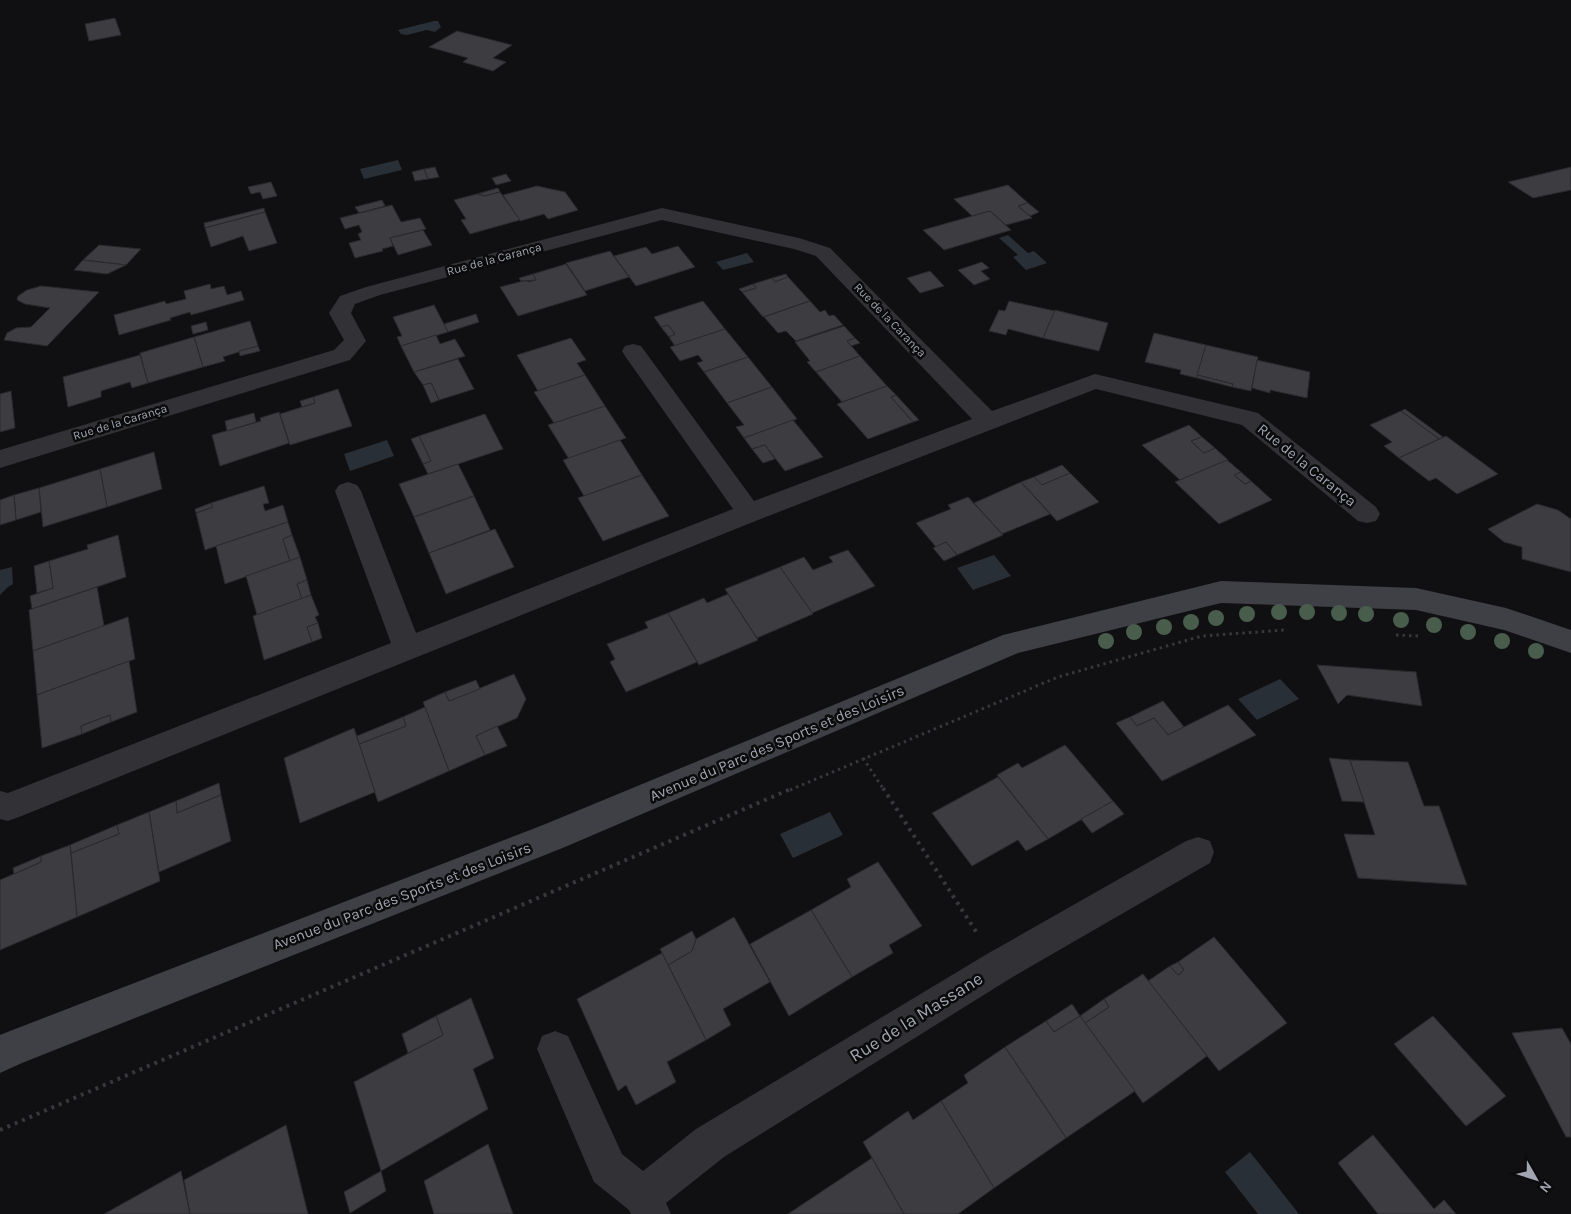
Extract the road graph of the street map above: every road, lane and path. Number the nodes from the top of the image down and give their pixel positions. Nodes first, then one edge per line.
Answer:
1 (633, 351) dead end
2 (988, 421) junction
3 (0, 459) edge
4 (348, 491) dead end
5 (749, 513) junction
6 (1367, 514) dead end
7 (1290, 630) dead end
8 (1390, 634) dead end
9 (1429, 637) dead end
10 (1571, 642) edge
11 (408, 649) junction
12 (862, 758) junction
13 (0, 805) edge
14 (1198, 852) dead end
15 (999, 966) junction
16 (3, 1050) edge
17 (555, 1050) dead end
18 (0, 1130) edge
19 (647, 1205) edge

1 - 5 street
2 - 3 street, Rue de la Carança
2 - 5 street, Rue de la Carança
2 - 6 street, Rue de la Carança
4 - 11 street
5 - 11 street, Rue de la Carança
7 - 12 path
8 - 9 path
10 - 16 main road, Avenue du Parc des Sports et des Loisirs
11 - 13 street, Rue de la Carança
12 - 15 path
12 - 18 path
14 - 15 street, Rue de la Massane
15 - 19 street, Rue de la Massane
17 - 19 street, Rue de la Massane

